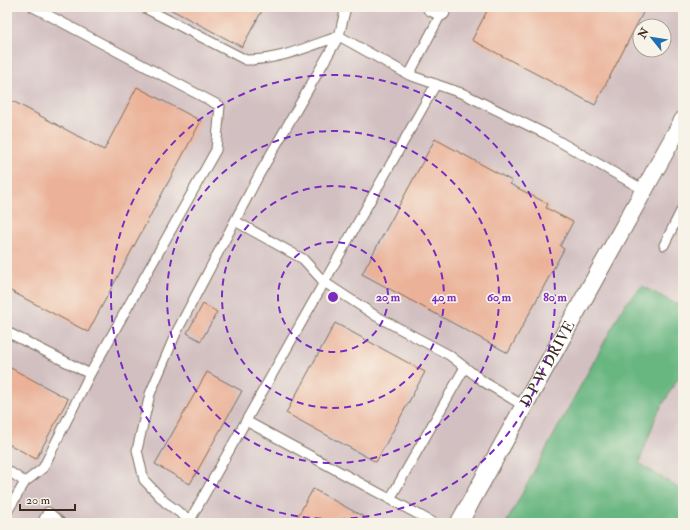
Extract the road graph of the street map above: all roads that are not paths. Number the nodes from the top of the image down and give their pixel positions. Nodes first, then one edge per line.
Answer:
1 (33, 7) edge
2 (143, 7) edge
3 (346, 7) edge
4 (439, 9) edge
5 (339, 36) junction
6 (409, 75) junction
7 (436, 84) junction
8 (683, 120) edge
9 (644, 190) junction
10 (683, 207) edge
11 (235, 221) junction
12 (664, 245) dead end
13 (324, 282) junction
14 (7, 332) edge
15 (465, 367) junction
16 (90, 374) junction
17 (524, 406) junction
18 (246, 420) junction
19 (7, 470) edge
20 (25, 482) junction
21 (390, 499) junction
22 (7, 512) edge
23 (192, 522) edge
24 (42, 523) edge
25 (61, 523) edge
26 (434, 523) edge
27 (459, 523) edge

1 - 16 lane
2 - 5 lane
3 - 5 lane
4 - 6 lane
5 - 6 lane
5 - 11 lane
6 - 7 lane
7 - 9 lane
7 - 13 lane
8 - 9 street, D P W DRIVE
9 - 17 street, D P W DRIVE
10 - 12 lane
11 - 13 lane
11 - 23 lane
13 - 15 lane
13 - 18 lane
14 - 16 lane
15 - 17 lane
15 - 21 lane
16 - 20 lane
17 - 27 street, D P W DRIVE
18 - 21 lane
18 - 23 lane
19 - 20 lane
20 - 22 lane
21 - 26 lane
24 - 25 lane

